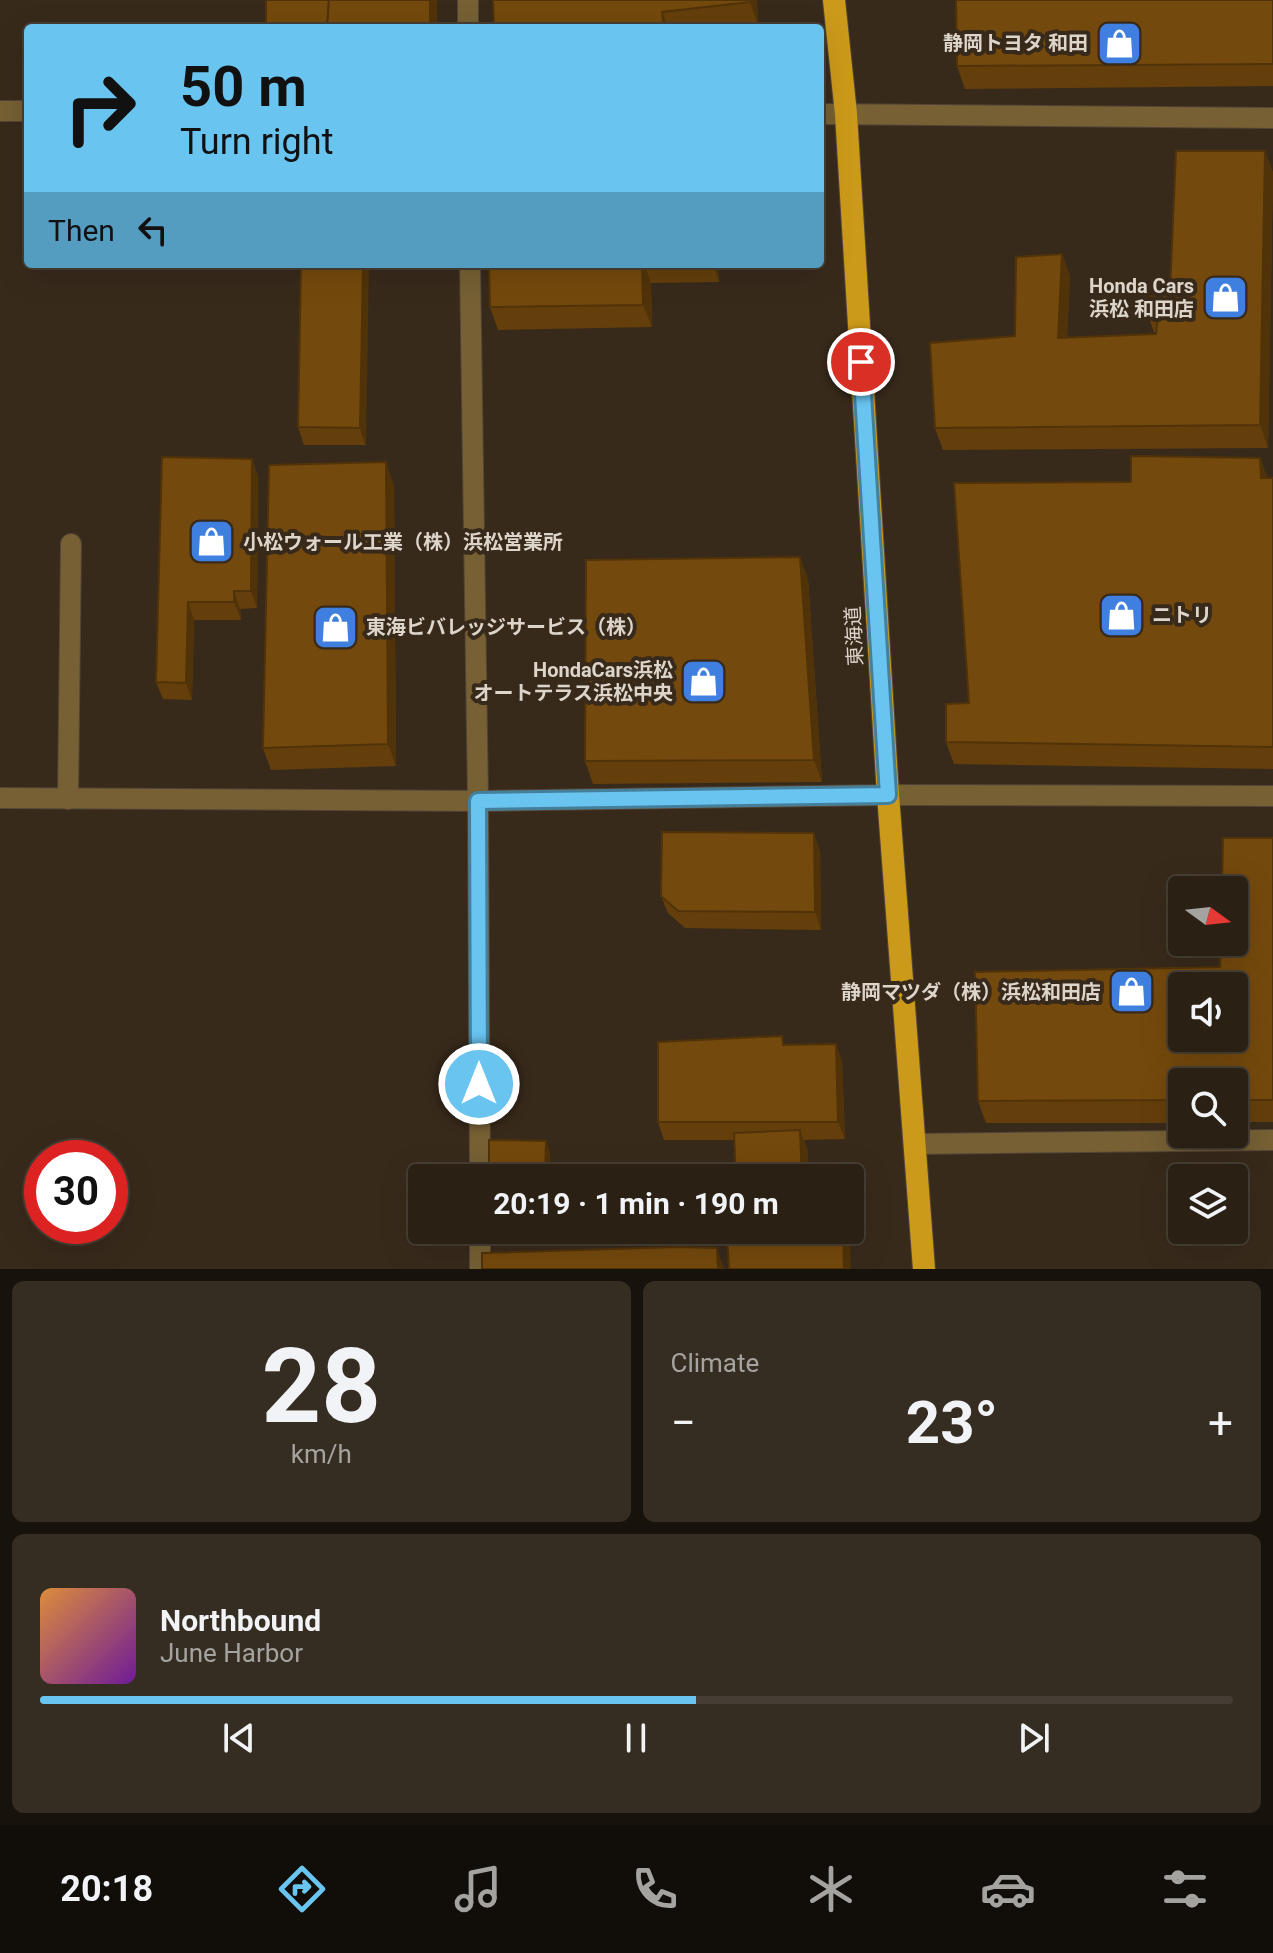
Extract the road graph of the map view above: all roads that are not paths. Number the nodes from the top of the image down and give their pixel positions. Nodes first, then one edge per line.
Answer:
1 (468, 0) edge
2 (834, 0) edge
3 (468, 24) edge
4 (0, 111) edge
5 (24, 111) edge
6 (824, 114) edge
7 (846, 114) junction
8 (1273, 118) edge
9 (470, 268) edge
10 (71, 544) dead end
11 (888, 795) junction
12 (1273, 796) edge
13 (0, 798) edge
14 (68, 799) junction
15 (478, 801) junction
16 (1273, 1140) edge
17 (915, 1144) junction
18 (480, 1164) edge
19 (480, 1244) edge
20 (480, 1269) edge
21 (924, 1269) edge

1 - 3 street
2 - 7 highway, 東海道
4 - 5 street
6 - 7 street
7 - 8 street
7 - 11 highway, 東海道
9 - 15 street
10 - 14 street
11 - 12 street
11 - 15 street
11 - 17 highway, 東海道
13 - 14 street
14 - 15 street
15 - 18 street
16 - 17 street
17 - 21 highway, 東海道
19 - 20 street

